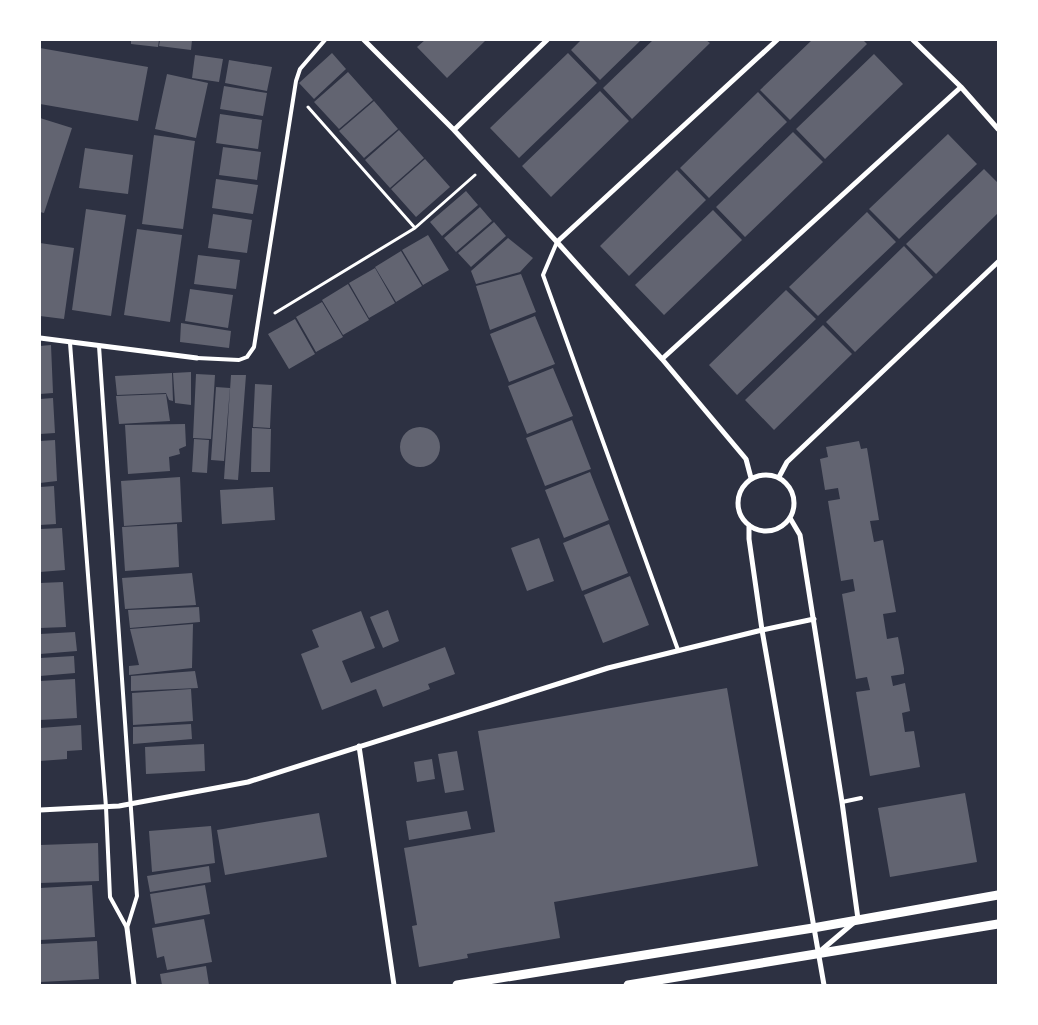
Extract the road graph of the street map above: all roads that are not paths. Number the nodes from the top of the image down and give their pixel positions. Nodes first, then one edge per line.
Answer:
1 (325, 40) edge
2 (364, 40) edge
3 (546, 40) edge
4 (777, 40) edge
5 (913, 40) edge
6 (961, 88) junction
7 (998, 129) edge
8 (454, 130) junction
9 (557, 242) junction
10 (998, 262) edge
11 (40, 338) edge
12 (70, 343) junction
13 (99, 346) junction
14 (197, 358) joint
15 (662, 358) junction
16 (779, 477) junction
17 (751, 478) junction
18 (790, 518) junction
19 (749, 525) junction
20 (814, 620) junction
21 (762, 630) junction
22 (678, 650) junction
23 (359, 746) junction
24 (861, 798) dead end
25 (842, 802) junction
26 (130, 804) junction
27 (106, 807) junction
28 (40, 810) edge
29 (998, 895) edge
30 (858, 919) junction
31 (998, 924) edge
32 (127, 928) junction
33 (812, 928) junction
34 (817, 953) junction
35 (134, 985) edge
36 (394, 985) edge
37 (457, 985) edge
38 (628, 985) edge
39 (824, 985) edge

1 - 14 lane
2 - 8 street
3 - 8 street
4 - 9 street
5 - 6 street
6 - 7 street
6 - 15 street
8 - 9 street
9 - 15 street
9 - 22 lane
10 - 16 street
11 - 12 street
12 - 13 street
12 - 27 lane
13 - 14 street
13 - 26 lane
15 - 17 street
16 - 17 street
16 - 18 street
17 - 19 street
18 - 19 street
18 - 20 street
19 - 21 street
20 - 21 street
20 - 25 street
21 - 22 street
21 - 33 street
22 - 23 street
23 - 26 street
23 - 36 street
24 - 25 lane
25 - 30 street
26 - 27 street
26 - 32 lane
27 - 28 street
27 - 32 lane
29 - 30 street
30 - 33 street
30 - 34 street
31 - 34 street
32 - 35 street
33 - 34 street
33 - 37 street
34 - 38 street
34 - 39 street

